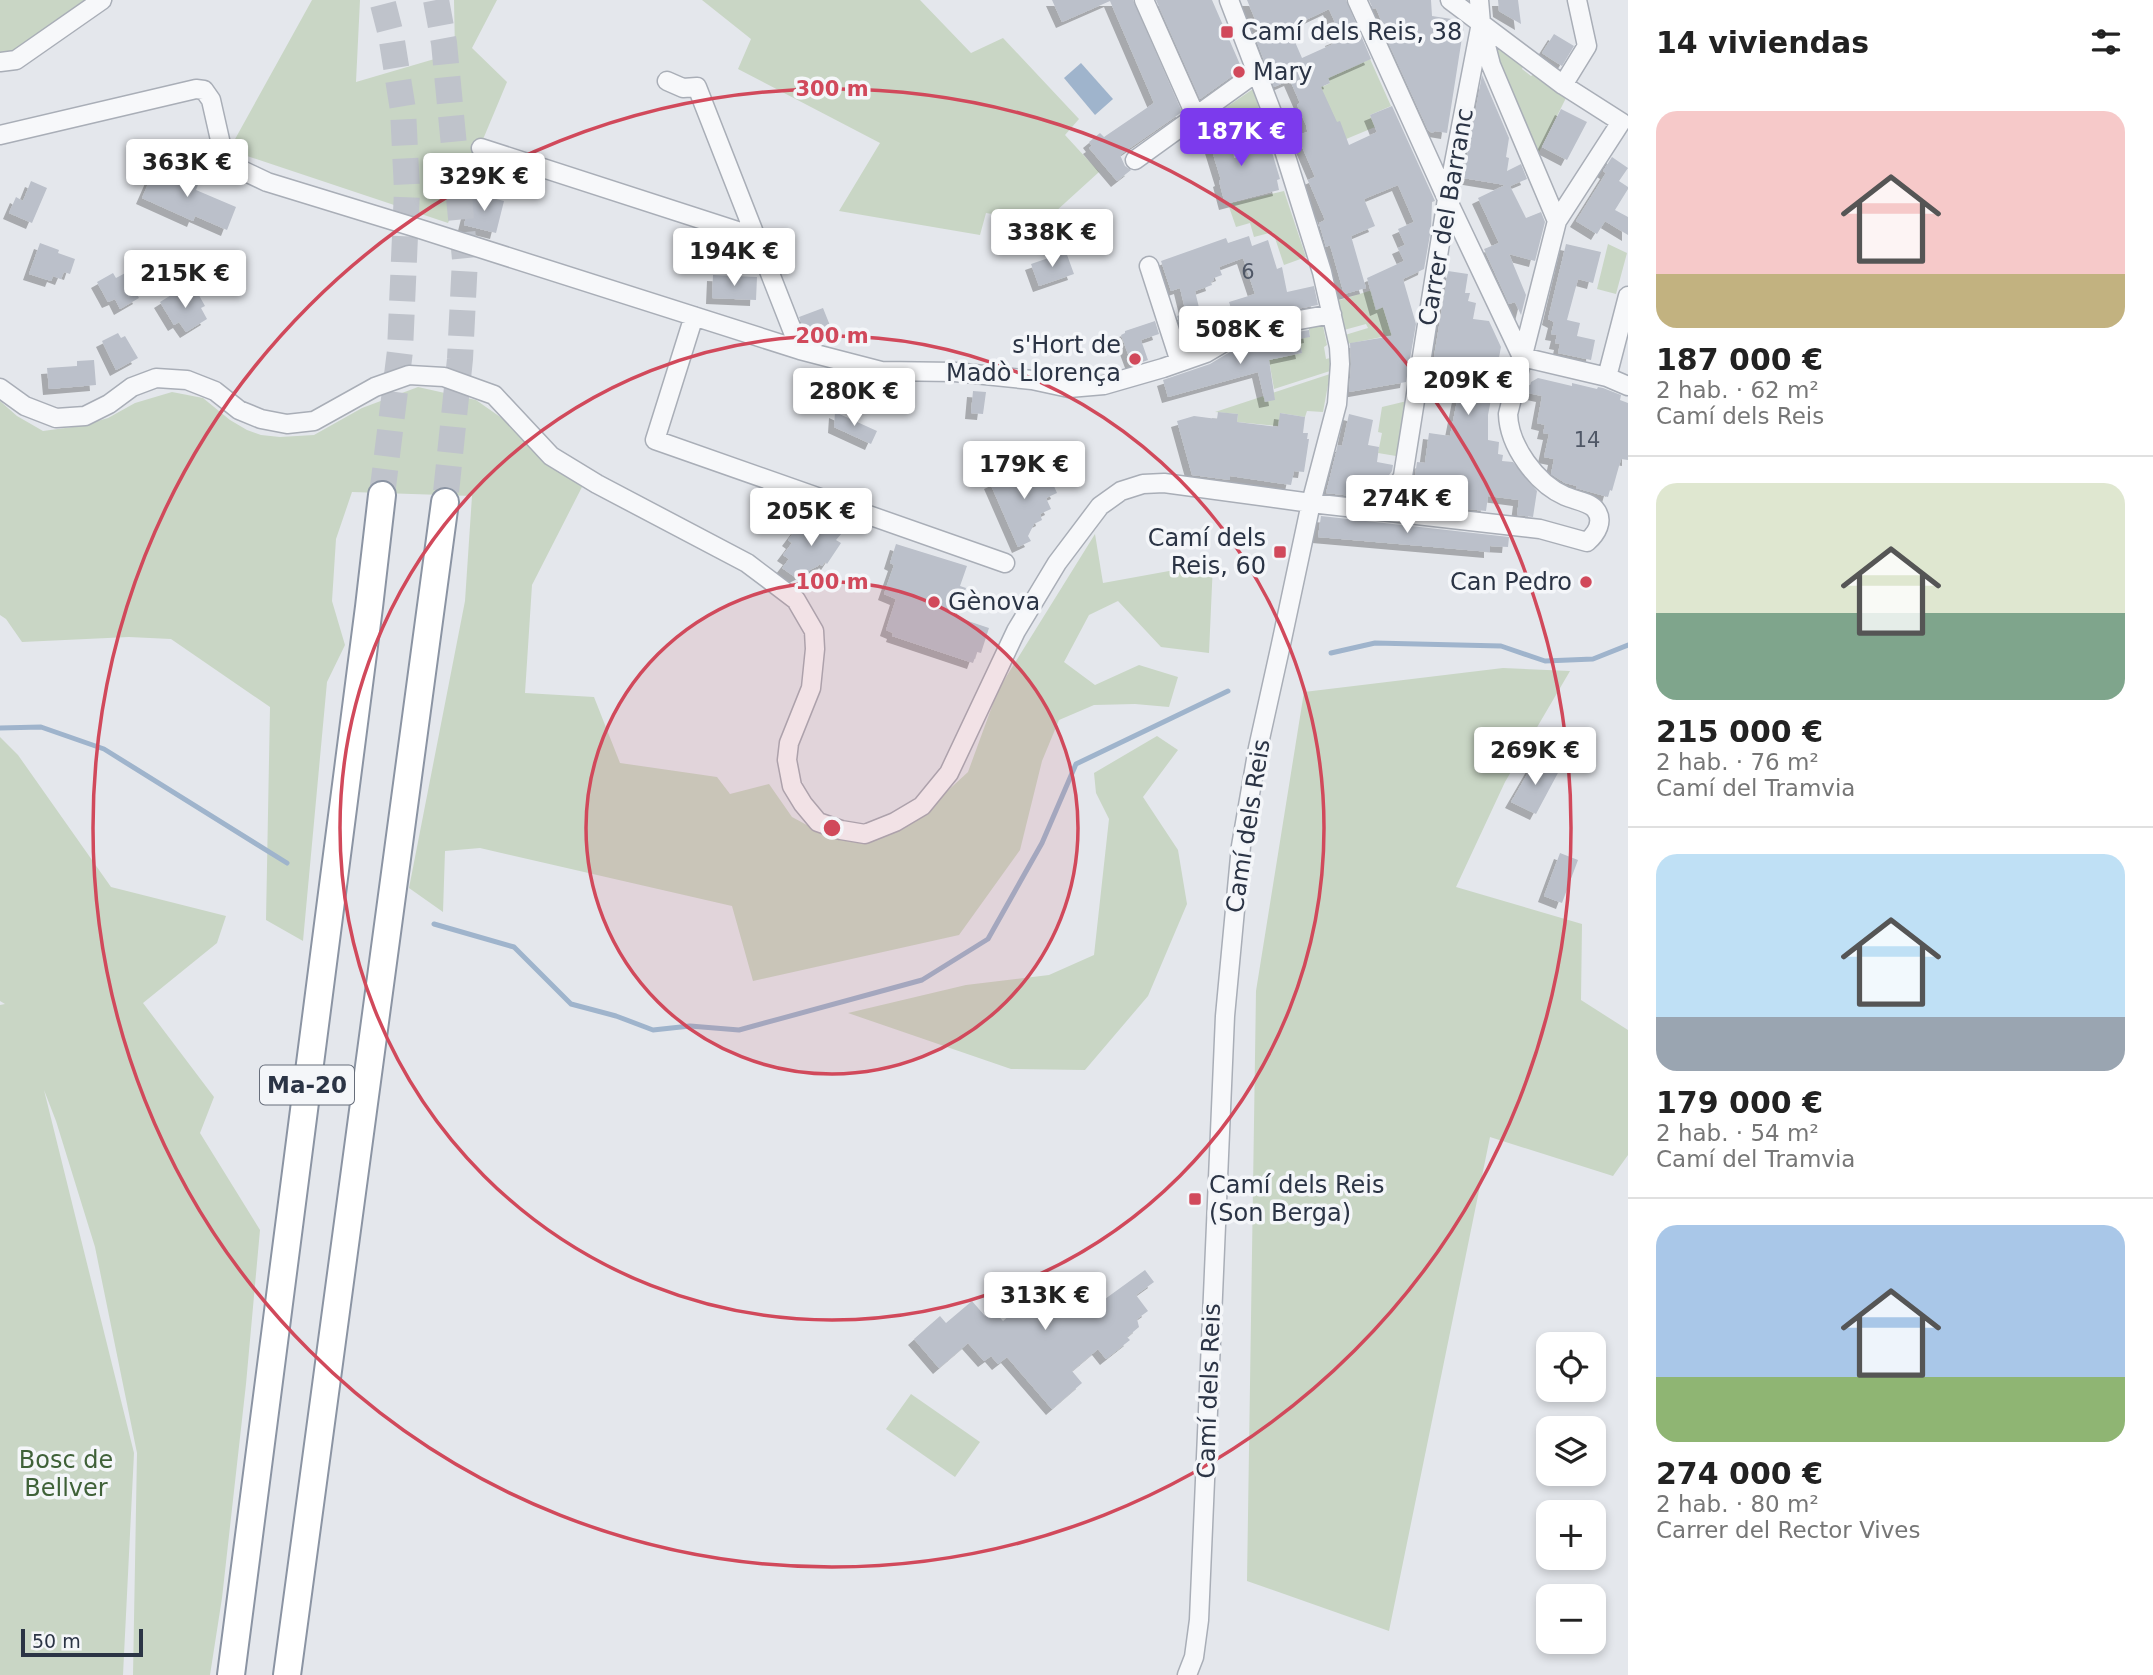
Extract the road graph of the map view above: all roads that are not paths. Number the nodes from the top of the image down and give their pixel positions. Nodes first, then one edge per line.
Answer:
1 (102, 0) edge
2 (1144, 0) edge
3 (1228, 0) edge
4 (1357, 0) edge
5 (1450, 0) edge
6 (1479, 0) edge
7 (1577, 0) edge
8 (1481, 23) junction
9 (0, 62) edge
10 (1257, 72) junction
11 (667, 81) dead end
12 (1563, 85) junction
13 (1196, 117) junction
14 (1624, 122) edge
15 (0, 135) edge
16 (481, 148) dead end
17 (1135, 160) dead end
18 (1447, 199) junction
19 (1557, 221) junction
20 (757, 237) junction
21 (1149, 266) dead end
22 (1628, 296) edge
23 (1332, 314) junction
24 (694, 316) junction
25 (800, 350) junction
26 (1522, 357) junction
27 (1180, 362) junction
28 (1607, 377) junction
29 (1628, 386) edge
30 (0, 388) edge
31 (1403, 476) junction
32 (382, 495) tunnel mouth
33 (445, 502) tunnel mouth
34 (1311, 503) junction
35 (1335, 506) junction
36 (1386, 511) junction
37 (1005, 563) dead end
38 (231, 1675) edge
39 (287, 1675) edge
40 (1187, 1675) edge

1 - 9 street
2 - 13 street
3 - 10 street, Camí dels Reis
4 - 18 street
5 - 8 street
6 - 8 street, Carrer del Barranc
7 - 12 street
8 - 12 street
8 - 18 street, Carrer del Barranc
8 - 19 street
10 - 13 street
10 - 23 street, Camí dels Reis
11 - 20 street
12 - 14 street
13 - 17 street
14 - 19 street
15 - 24 street
16 - 20 street
18 - 26 street
18 - 31 street, Carrer del Barranc
19 - 26 street
20 - 25 street
21 - 27 street
22 - 28 street
23 - 27 street
23 - 34 street, Camí dels Reis
24 - 25 street
24 - 37 street
25 - 27 street
26 - 28 street
26 - 36 street
28 - 29 street
30 - 34 street
31 - 35 street
31 - 36 street, Carrer del Barranc
32 - 38 highway, Ma-20
33 - 39 highway, Ma-20
34 - 35 street
34 - 40 street, Camí dels Reis
35 - 36 street

